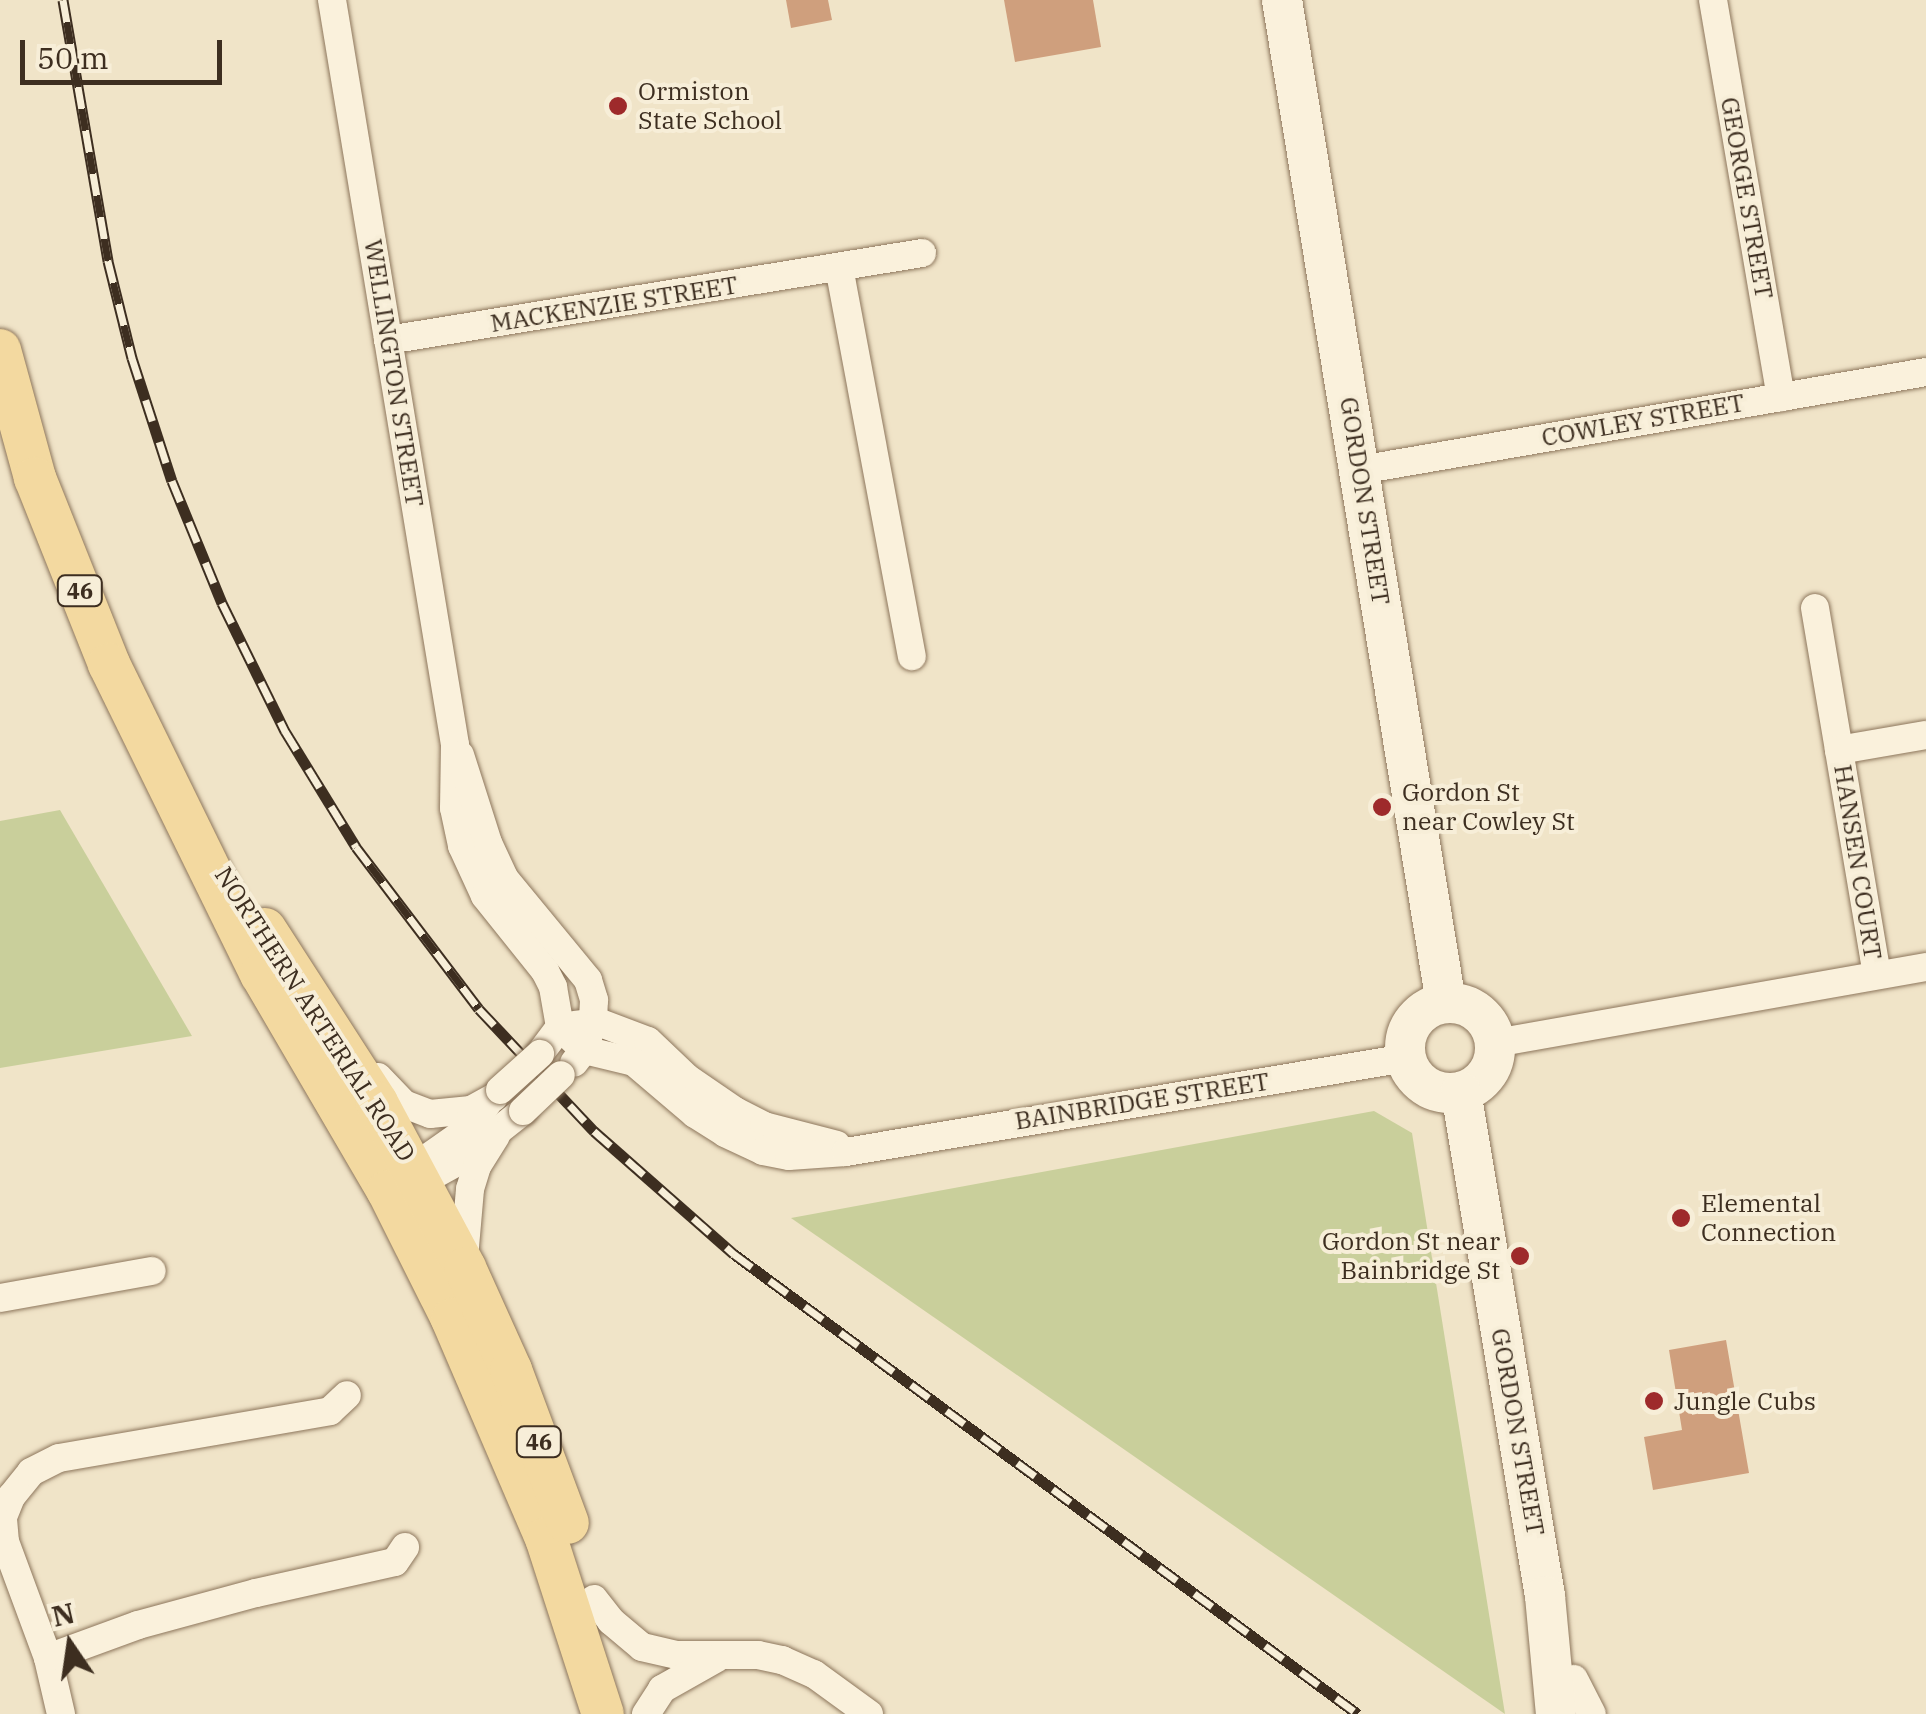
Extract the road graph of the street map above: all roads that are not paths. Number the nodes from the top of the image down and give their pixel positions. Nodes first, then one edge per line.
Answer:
1 (332, 0) edge
2 (1282, 0) edge
3 (1713, 0) edge
4 (922, 253) dead end
5 (839, 267) junction
6 (388, 340) junction
7 (0, 350) edge
8 (1926, 372) edge
9 (1781, 396) junction
10 (1360, 470) junction
11 (1815, 608) dead end
12 (912, 656) dead end
13 (1926, 735) edge
14 (454, 745) junction
15 (1839, 750) junction
16 (188, 820) junction
17 (251, 907) junction
18 (1926, 966) edge
19 (1877, 975) junction
20 (1446, 1003) junction
21 (593, 1022) junction
22 (560, 1027) junction
23 (1496, 1043) junction
24 (584, 1050) junction
25 (1406, 1058) junction
26 (1461, 1092) junction
27 (497, 1094) junction
28 (496, 1136) junction
29 (878, 1147) junction
30 (408, 1180) junction
31 (465, 1268) junction
32 (152, 1272) dead end
33 (0, 1298) edge
34 (346, 1395) dead end
35 (405, 1547) dead end
36 (594, 1599) junction
37 (723, 1656) junction
38 (48, 1658) junction
39 (1576, 1705) edge
40 (61, 1714) edge
41 (603, 1714) edge
42 (628, 1714) edge
43 (646, 1714) edge
44 (869, 1714) edge

1 - 6 street, WELLINGTON STREET
2 - 10 street, GORDON STREET
3 - 9 street, GEORGE STREET
4 - 5 street, MACKENZIE STREET
5 - 6 street, MACKENZIE STREET
5 - 12 street
6 - 14 street, WELLINGTON STREET
7 - 16 main road, NORTHERN ARTERIAL ROAD / 46
8 - 9 street, COWLEY STREET
9 - 10 street, COWLEY STREET
10 - 20 street, GORDON STREET
11 - 15 street, HANSEN COURT
13 - 15 street, HANSEN COURT
14 - 21 street, WELLINGTON STREET
14 - 22 street, WELLINGTON STREET
15 - 19 street, HANSEN COURT
16 - 17 main road, NORTHERN ARTERIAL ROAD / 46
16 - 30 main road, NORTHERN ARTERIAL ROAD / 46
17 - 27 street
17 - 30 main road, NORTHERN ARTERIAL ROAD / 46
18 - 19 street
19 - 23 street
20 - 23 street
20 - 25 street
21 - 22 street
21 - 24 street, WELLINGTON STREET
21 - 29 street, BAINBRIDGE STREET
22 - 24 street
22 - 27 street, bridge
23 - 26 street
24 - 28 street, WELLINGTON STREET, bridge
24 - 29 street, BAINBRIDGE STREET
25 - 26 street
25 - 29 street, BAINBRIDGE STREET
26 - 39 street, GORDON STREET
27 - 30 street
28 - 30 street, WELLINGTON STREET
28 - 31 street
30 - 31 main road, NORTHERN ARTERIAL ROAD / 46
30 - 41 main road, 46
31 - 36 main road, NORTHERN ARTERIAL ROAD / 46
32 - 33 street
34 - 38 street
35 - 38 street
36 - 37 street
36 - 42 main road, NORTHERN ARTERIAL ROAD / 46
37 - 43 street
37 - 44 street
38 - 40 street

